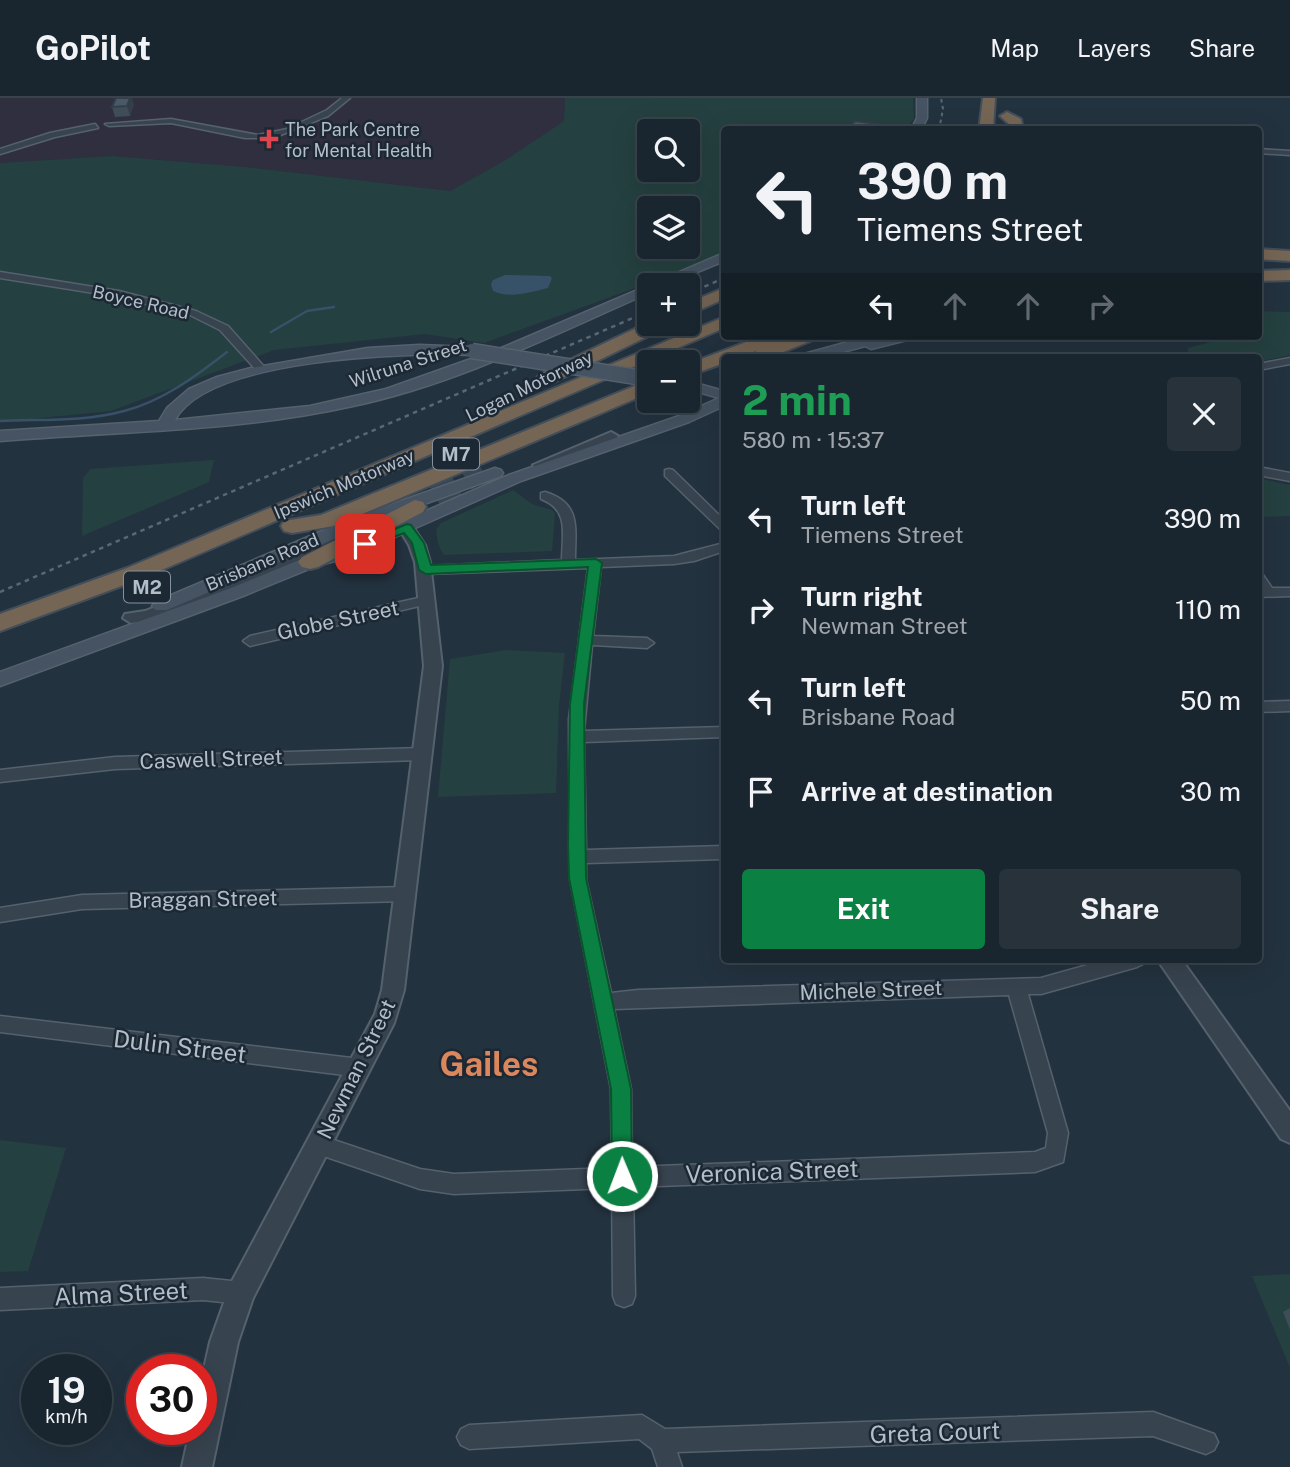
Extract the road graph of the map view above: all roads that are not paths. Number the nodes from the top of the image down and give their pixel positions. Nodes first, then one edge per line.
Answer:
1 (346, 98) edge
2 (922, 98) edge
3 (1007, 98) edge
4 (990, 102) edge
5 (1006, 123) edge
6 (109, 124) joint
7 (95, 126) joint
8 (918, 126) edge
9 (978, 126) edge
10 (987, 126) edge
11 (1262, 151) edge
12 (0, 152) edge
13 (1290, 153) edge
14 (1262, 254) edge
15 (721, 258) edge
16 (1289, 259) edge
17 (1262, 263) edge
18 (685, 273) edge
19 (0, 275) edge
20 (1290, 275) edge
21 (1262, 276) edge
22 (637, 293) edge
23 (721, 294) edge
24 (700, 304) edge
25 (721, 323) edge
26 (637, 335) edge
27 (721, 340) edge
28 (772, 340) edge
29 (797, 340) edge
30 (871, 340) edge
31 (892, 340) edge
32 (697, 350) edge
33 (746, 354) edge
34 (762, 354) edge
35 (820, 354) edge
36 (843, 354) edge
37 (1290, 361) edge
38 (721, 367) edge
39 (1262, 367) edge
40 (262, 370) junction
41 (721, 370) edge
42 (637, 376) edge
43 (637, 377) edge
44 (700, 379) edge
45 (700, 380) edge
46 (700, 387) edge
47 (637, 391) edge
48 (721, 394) edge
49 (202, 395) junction
50 (721, 396) edge
51 (721, 397) edge
52 (637, 404) edge
53 (700, 404) edge
54 (676, 413) edge
55 (217, 421) junction
56 (170, 424) junction
57 (0, 436) edge
58 (611, 436) junction
59 (482, 470) tunnel mouth
60 (1262, 472) edge
61 (669, 473) dead end
62 (1290, 477) edge
63 (328, 491) junction
64 (545, 496) dead end
65 (415, 507) tunnel mouth
66 (721, 523) edge
67 (292, 526) junction
68 (395, 526) junction
69 (721, 548) edge
70 (310, 562) joint
71 (569, 563) junction
72 (596, 563) junction
73 (426, 570) junction
74 (1263, 593) edge
75 (1290, 593) edge
76 (427, 600) junction
77 (131, 618) junction
78 (0, 623) edge
79 (586, 640) junction
80 (250, 641) dead end
81 (0, 643) edge
82 (648, 643) dead end
83 (0, 668) edge
84 (0, 679) edge
85 (1290, 706) edge
86 (1262, 707) edge
87 (721, 732) edge
88 (578, 737) junction
89 (422, 754) junction
90 (0, 776) edge
91 (721, 852) edge
92 (577, 857) junction
93 (406, 894) junction
94 (0, 915) edge
95 (1123, 963) edge
96 (1171, 963) edge
97 (1016, 986) junction
98 (602, 1002) junction
99 (0, 1024) edge
100 (360, 1068) junction
101 (1290, 1131) edge
102 (319, 1145) junction
103 (622, 1176) junction
104 (241, 1293) junction
105 (624, 1296) dead end
106 (0, 1299) edge
107 (469, 1437) dead end
108 (661, 1441) junction
109 (1206, 1442) dead end
110 (197, 1467) edge
111 (670, 1467) edge

1 - 6 street
2 - 8 main road
3 - 5 highway
4 - 9 highway
4 - 10 highway
6 - 7 street
7 - 12 street
11 - 13 street
14 - 16 highway
15 - 18 main road
16 - 17 highway
19 - 40 street, Boyce Road
20 - 21 highway
22 - 55 main road, Wilruna Street
23 - 24 highway
25 - 63 highway, Ipswich Motorway / M7
26 - 63 highway, Logan Motorway / M2
27 - 32 highway
28 - 33 highway
29 - 34 highway
30 - 35 main road
31 - 36 main road
37 - 39 street
38 - 44 highway
40 - 43 main road, bridge
40 - 49 main road
40 - 56 main road
41 - 45 highway
42 - 67 highway, Ipswich Motorway / M7
46 - 48 main road
47 - 67 highway, Logan Motorway / M2
49 - 55 main road
49 - 56 main road
50 - 53 main road, Brisbane Road
51 - 68 main road
52 - 59 highway
54 - 58 main road, Brisbane Road
55 - 56 main road, Wilruna Street
56 - 57 main road, Wilruna Street
58 - 68 street
58 - 77 main road, Brisbane Road
60 - 62 street
61 - 66 street
63 - 78 highway, Ipswich Motorway / M2
64 - 71 street
65 - 68 highway
67 - 81 highway, Ipswich Motorway / M2
68 - 70 highway
68 - 73 street, Newman Street
68 - 77 street
69 - 72 street
70 - 84 main road, Brisbane Road
71 - 72 street
71 - 73 street
72 - 79 street
73 - 76 street, Newman Street
74 - 75 street
76 - 80 street, Globe Street
76 - 89 street, Newman Street
77 - 83 main road, Brisbane Road
79 - 82 street
79 - 88 street
85 - 86 street
87 - 88 street
88 - 92 street
89 - 90 street, Caswell Street
89 - 93 street, Newman Street
91 - 92 street
92 - 98 street
93 - 94 street, Braggan Street
93 - 100 street, Newman Street
95 - 97 street, Michele Street
96 - 101 street
97 - 98 street, Michele Street
97 - 103 street, Veronica Street
98 - 103 street
99 - 100 street, Dulin Street
100 - 102 street, Newman Street
102 - 103 street, Veronica Street
102 - 104 street, Newman Street
103 - 105 street
104 - 106 street, Alma Street
104 - 110 street, Newman Street
107 - 108 street
108 - 109 street, Greta Court
108 - 111 street

